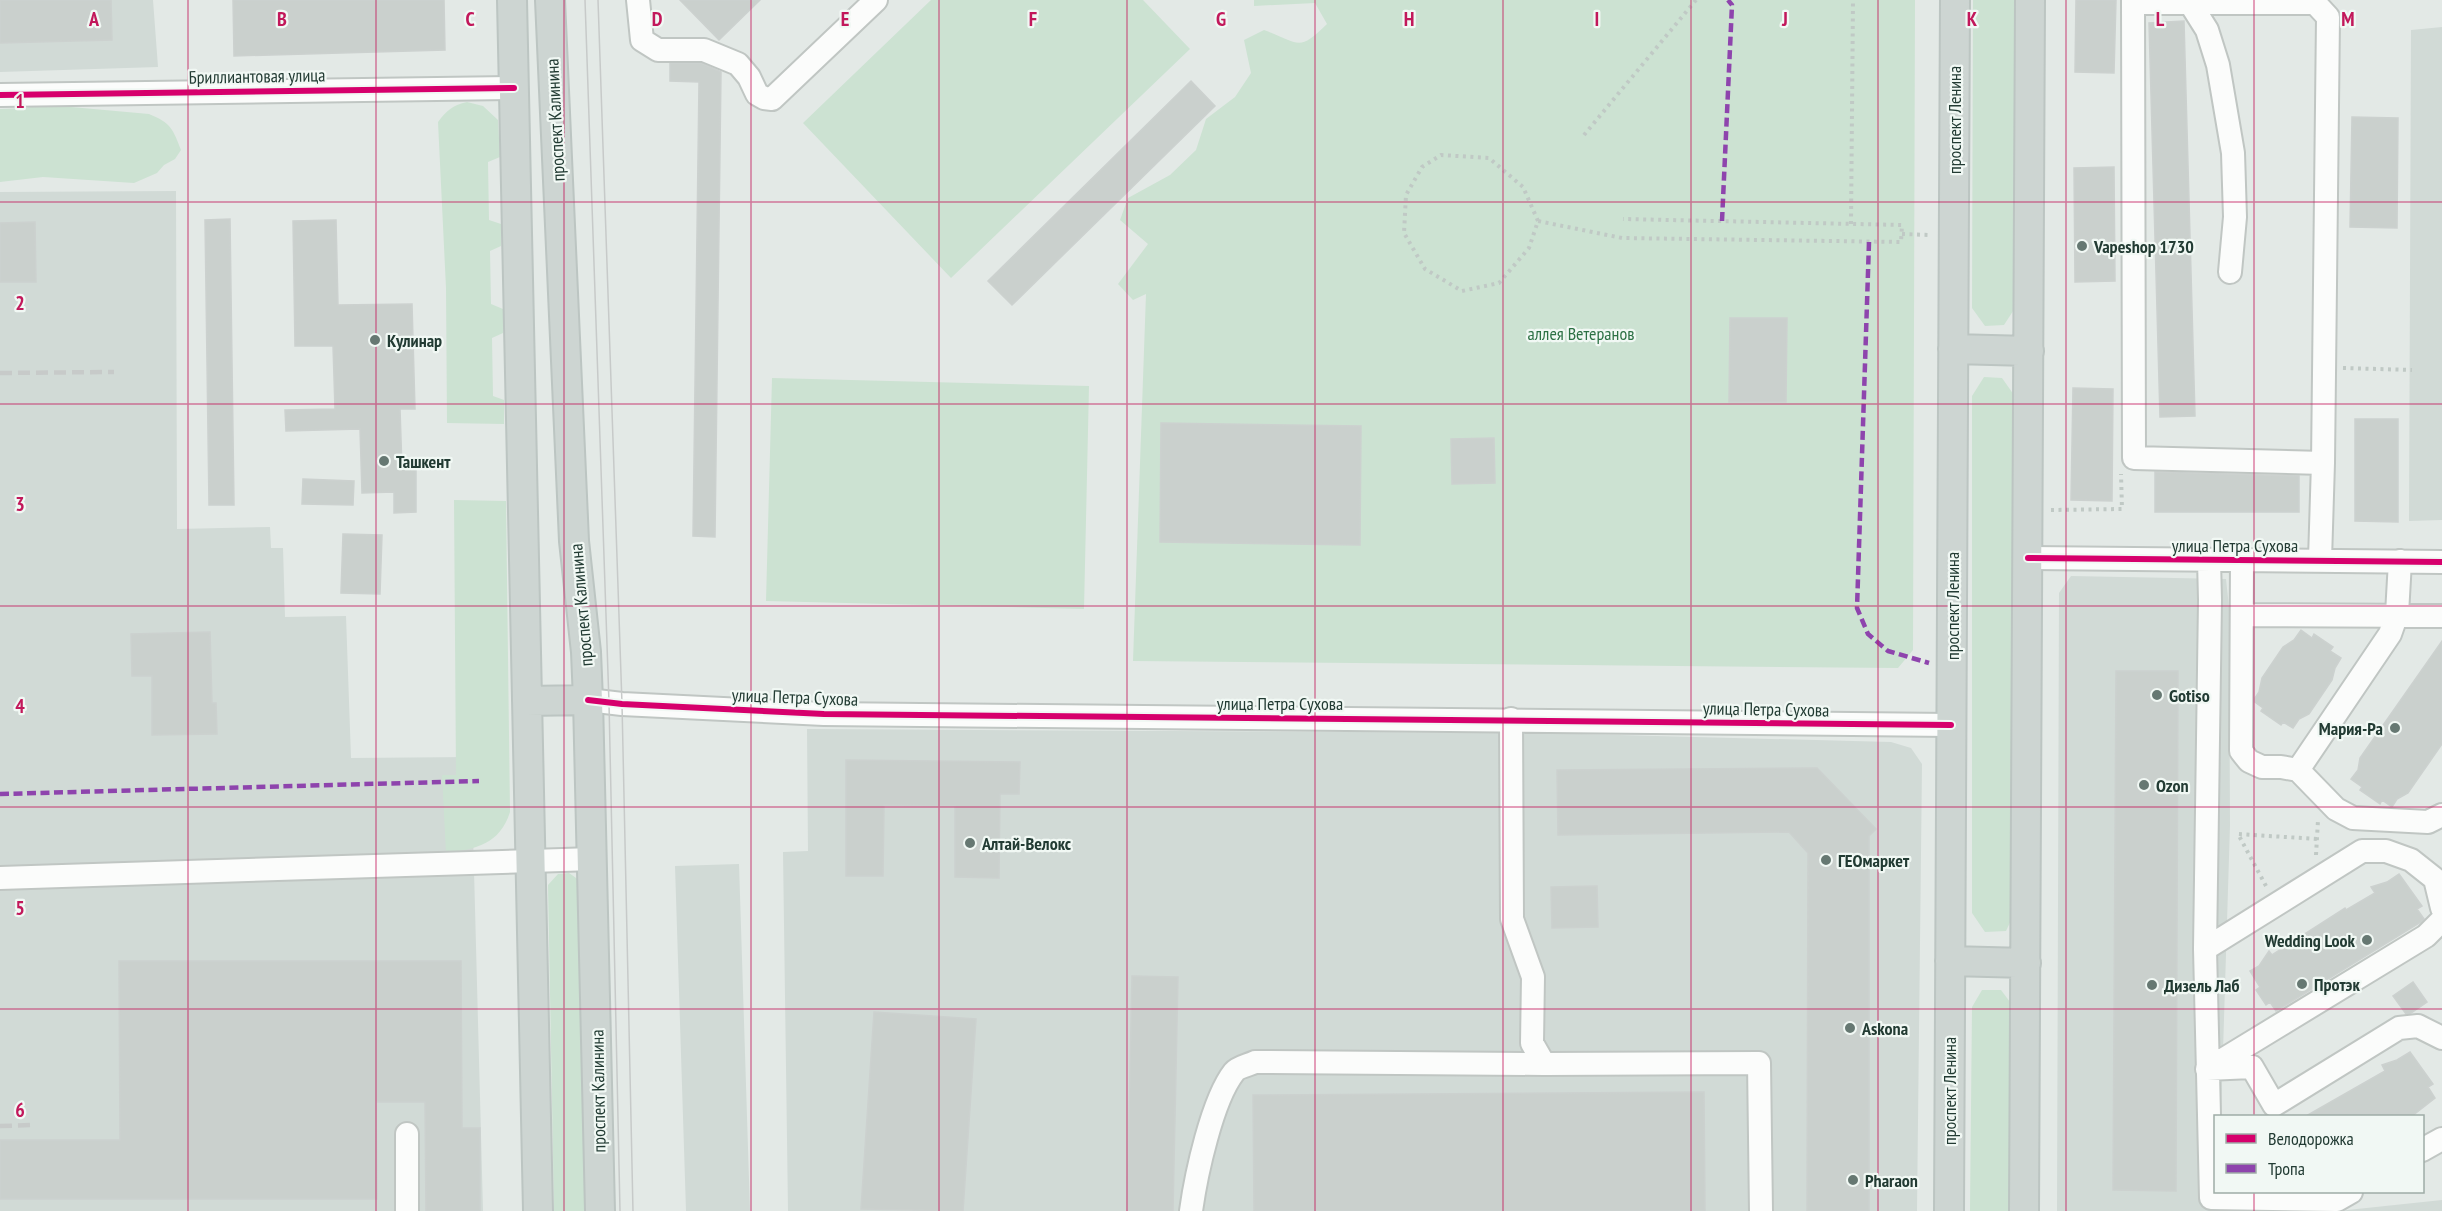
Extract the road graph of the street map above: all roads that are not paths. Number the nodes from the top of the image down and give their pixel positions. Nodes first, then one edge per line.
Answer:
1 (512, 0) edge
2 (550, 0) edge
3 (638, 0) edge
4 (876, 0) edge
5 (1955, 0) edge
6 (2030, 0) edge
7 (2133, 2) edge
8 (2190, 3) junction
9 (554, 86) junction
10 (514, 88) junction
11 (0, 94) edge
12 (2230, 272) dead end
13 (1953, 349) junction
14 (2029, 351) junction
15 (2323, 463) junction
16 (2028, 558) junction
17 (2209, 560) junction
18 (2242, 560) junction
19 (2320, 560) junction
20 (2400, 561) junction
21 (2442, 562) edge
22 (2397, 614) junction
23 (2243, 615) junction
24 (2442, 616) edge
25 (527, 701) junction
26 (598, 702) junction
27 (1511, 719) junction
28 (1951, 725) junction
29 (2298, 770) junction
30 (2442, 815) edge
31 (593, 860) junction
32 (530, 861) junction
33 (0, 878) edge
34 (2442, 908) edge
35 (2442, 920) edge
36 (2205, 949) junction
37 (1950, 961) junction
38 (2026, 963) junction
39 (2442, 1038) edge
40 (1544, 1064) junction
41 (2207, 1070) junction
42 (407, 1134) dead end
43 (2442, 1139) edge
44 (2424, 1149) edge
45 (2348, 1193) edge
46 (407, 1211) edge
47 (538, 1211) edge
48 (600, 1211) edge
49 (1191, 1211) edge
50 (1761, 1211) edge
51 (1949, 1211) edge
52 (2025, 1211) edge

1 - 10 main road
2 - 9 main road, проспект Калинина
3 - 4 street
5 - 13 main road, проспект Ленина
6 - 14 main road
7 - 8 street
7 - 15 street
8 - 12 street
8 - 15 street
9 - 10 main road
9 - 26 main road, проспект Калинина
10 - 11 street, Бриллиантовая улица
10 - 25 main road
13 - 14 main road
13 - 28 main road, проспект Ленина
14 - 16 main road
15 - 19 street
16 - 17 street, улица Петра Сухова
16 - 38 main road
17 - 18 street, улица Петра Сухова
17 - 36 street
18 - 19 street, улица Петра Сухова
18 - 23 street
19 - 20 street, улица Петра Сухова
20 - 21 street, улица Петра Сухова
20 - 22 street
22 - 23 street
22 - 24 street
22 - 29 street
23 - 29 street
25 - 26 main road
25 - 32 main road
26 - 27 street, улица Петра Сухова
26 - 31 main road, проспект Калинина
27 - 28 street, улица Петра Сухова
27 - 40 street
28 - 37 main road, проспект Ленина
29 - 30 street
31 - 32 street
31 - 48 main road, проспект Калинина
32 - 33 street
32 - 47 main road
34 - 36 street
35 - 41 street
36 - 41 street
37 - 38 main road
37 - 51 main road, проспект Ленина
38 - 52 main road
39 - 41 street
40 - 49 street
40 - 50 street
41 - 45 street
42 - 46 street
43 - 44 street

